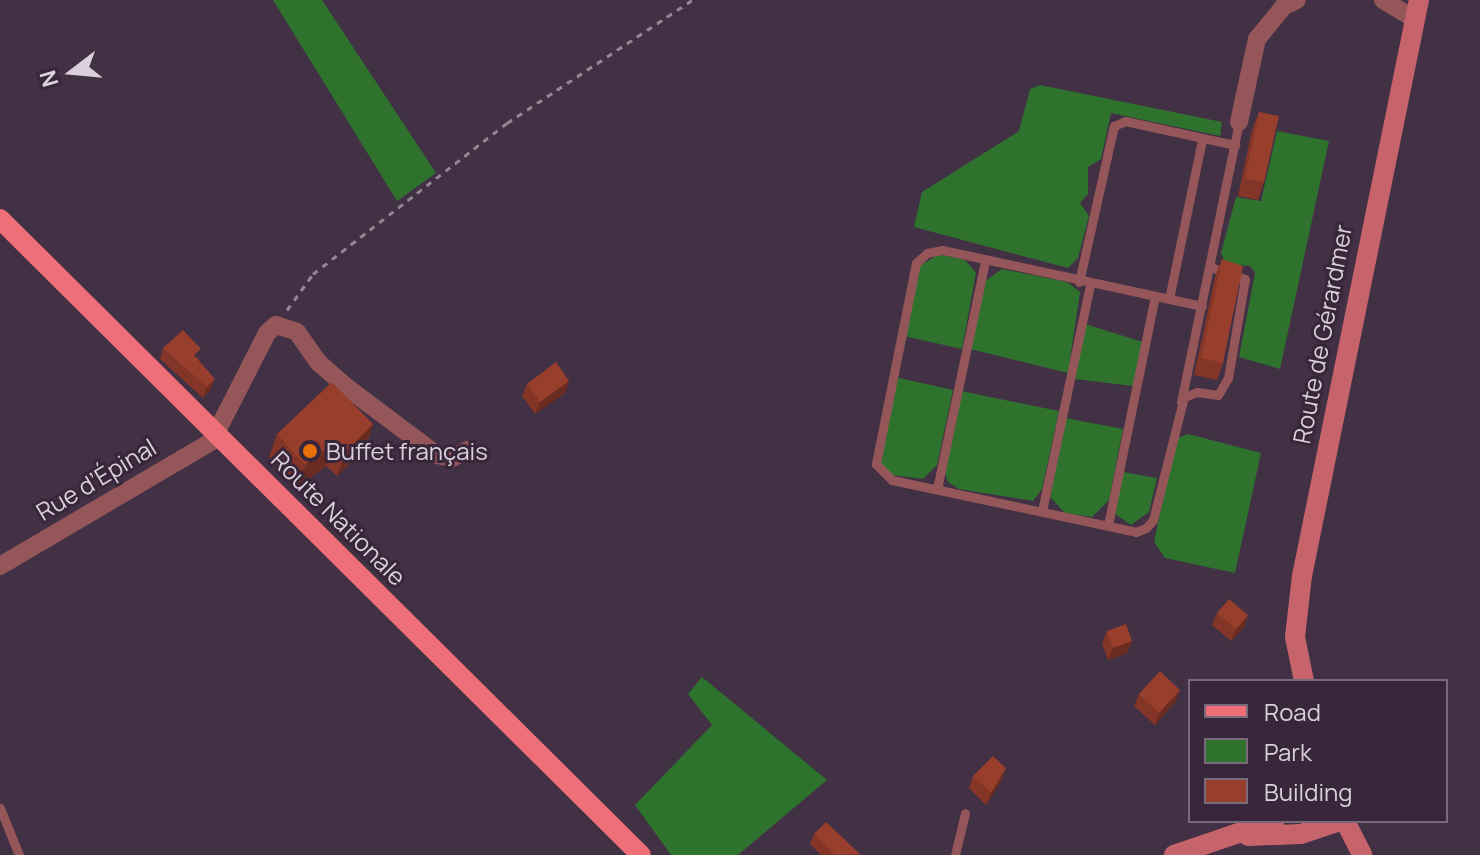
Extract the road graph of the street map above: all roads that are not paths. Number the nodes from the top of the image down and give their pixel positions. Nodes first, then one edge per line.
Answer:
1 (1297, 0) edge
2 (1383, 0) edge
3 (1417, 9) edge
4 (1239, 122) joint
5 (1202, 139) junction
6 (1235, 145) junction
7 (0, 219) edge
8 (985, 261) junction
9 (1210, 267) junction
10 (1084, 283) junction
11 (1155, 297) junction
12 (1169, 299) junction
13 (1202, 306) junction
14 (1180, 405) junction
15 (216, 433) junction
16 (468, 450) dead end
17 (937, 489) junction
18 (1042, 511) junction
19 (1108, 525) junction
20 (0, 566) edge
21 (1304, 679) edge
22 (0, 808) edge
23 (965, 813) dead end
24 (1269, 823) edge
25 (1336, 823) edge
26 (1343, 823) edge
27 (1240, 836) junction
28 (19, 855) edge
29 (641, 855) edge
30 (955, 855) edge
31 (1174, 855) edge
32 (1362, 855) edge

1 - 4 street
2 - 3 street
3 - 21 main road, Route de Gérardmer
4 - 6 lane
5 - 6 lane
5 - 10 lane
5 - 12 lane
6 - 9 lane
7 - 15 main road, Route Nationale
8 - 10 lane
8 - 17 lane
8 - 17 lane
9 - 13 lane
9 - 14 lane
10 - 11 lane
10 - 18 lane
11 - 12 lane
11 - 19 lane
12 - 13 lane
13 - 14 lane
14 - 19 lane
15 - 16 street
15 - 20 street, Rue d’Épinal
15 - 29 main road, Route Nationale
17 - 18 lane
18 - 19 lane
22 - 28 lane
23 - 30 lane
24 - 27 main road
25 - 27 main road
26 - 32 main road
27 - 31 main road

